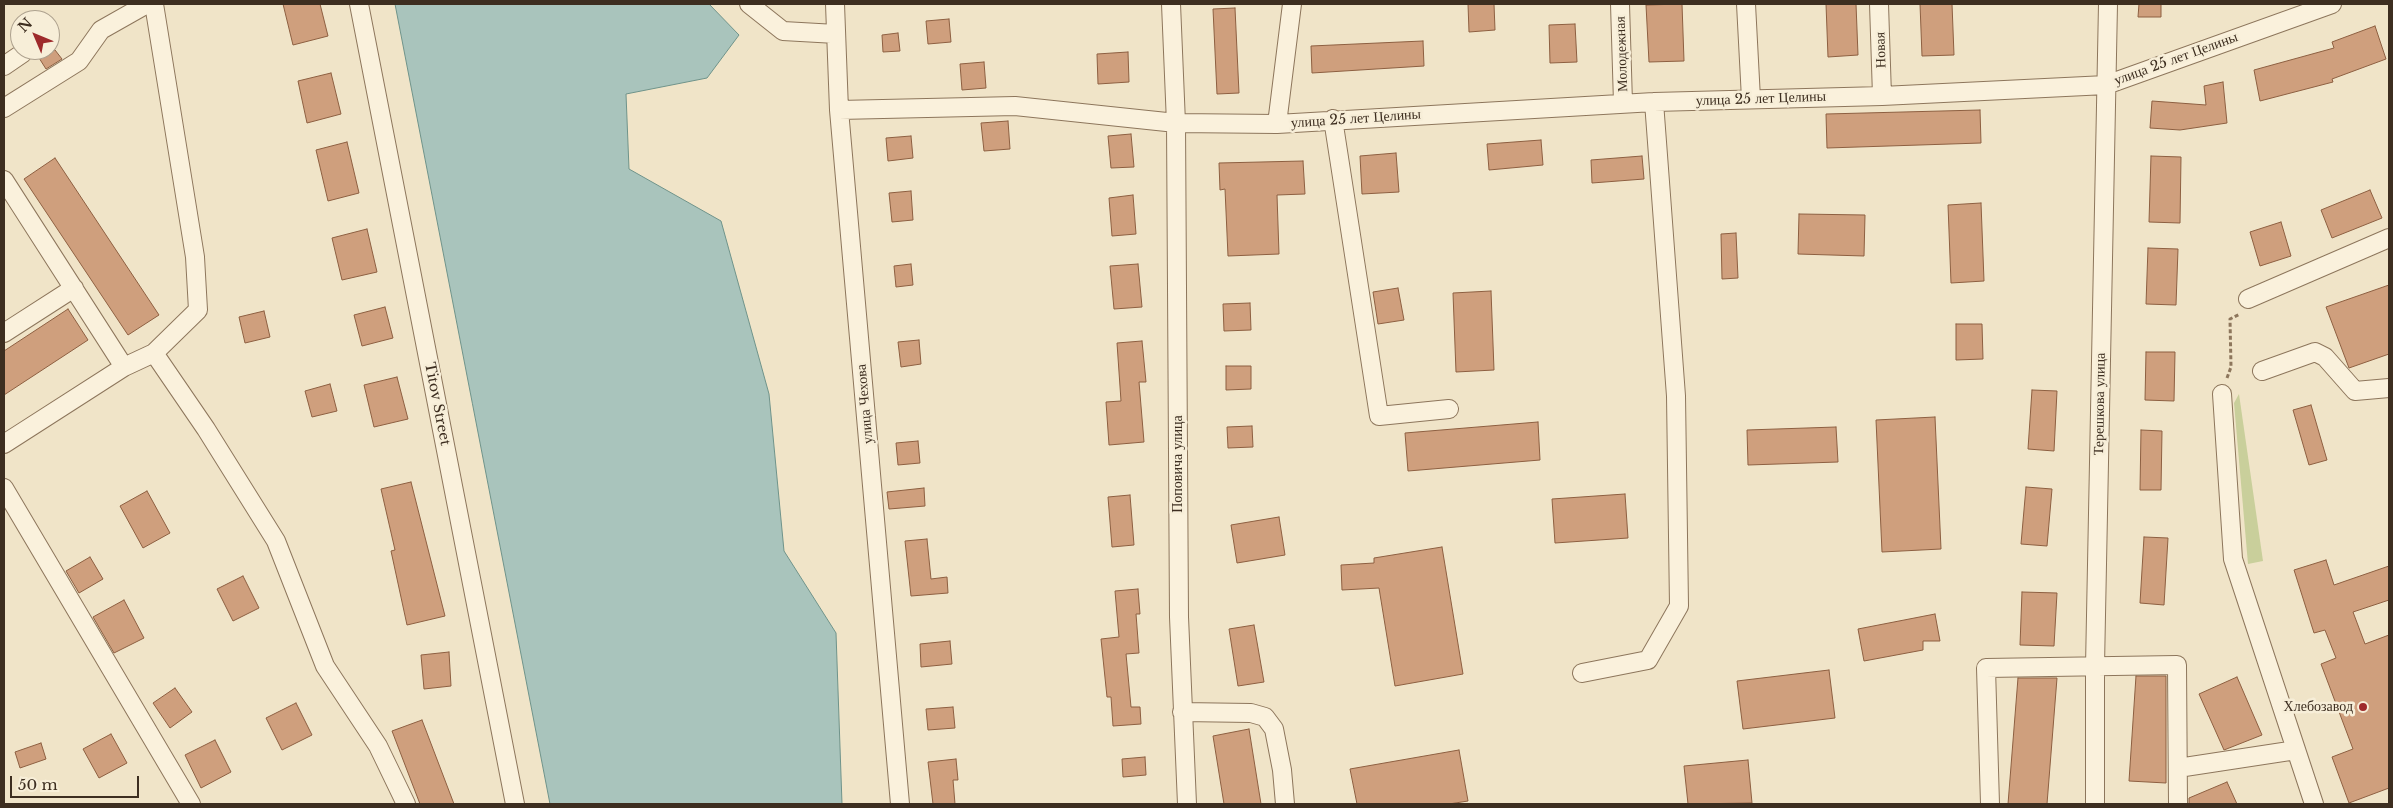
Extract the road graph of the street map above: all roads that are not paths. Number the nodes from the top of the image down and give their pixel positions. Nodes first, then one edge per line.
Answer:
1 (147, 4) edge
2 (154, 4) edge
3 (359, 4) edge
4 (749, 4) edge
5 (835, 4) edge
6 (1170, 4) edge
7 (1292, 4) edge
8 (1620, 4) edge
9 (1746, 4) edge
10 (1880, 4) edge
11 (2108, 4) edge
12 (2331, 4) edge
13 (836, 34) junction
14 (2106, 85) junction
15 (1882, 96) junction
16 (1751, 99) junction
17 (1654, 102) junction
18 (1623, 103) junction
19 (4, 108) edge
20 (839, 110) junction
21 (1333, 120) junction
22 (1176, 123) junction
23 (1277, 124) junction
24 (4, 180) edge
25 (2389, 238) edge
26 (74, 288) junction
27 (2248, 299) road end
28 (4, 333) edge
29 (154, 353) junction
30 (124, 367) junction
31 (2262, 371) dead end
32 (2389, 388) edge
33 (2222, 394) road end
34 (1449, 409) dead end
35 (4, 444) edge
36 (4, 488) edge
37 (2096, 666) junction
38 (1582, 673) dead end
39 (1182, 712) junction
40 (2296, 750) junction
41 (2178, 768) junction
42 (191, 804) edge
43 (406, 804) edge
44 (515, 804) edge
45 (900, 804) edge
46 (1187, 804) edge
47 (1284, 804) edge
48 (1990, 804) edge
49 (2095, 804) edge
50 (2178, 804) edge
51 (2314, 804) edge

1 - 19 street
2 - 29 street
3 - 44 street, Titov Street
4 - 13 street
5 - 13 street, улица Чехова
6 - 22 street, Поповича улица
7 - 23 street
8 - 18 street, Молодежная
9 - 16 street
10 - 15 street, Новая
11 - 14 street, Терешкова улица
12 - 14 street, улица 25 лет Целины
13 - 20 street, улица Чехова
14 - 15 street, улица 25 лет Целины
14 - 37 street, Терешкова улица
15 - 16 street, улица 25 лет Целины
16 - 17 street, улица 25 лет Целины
17 - 18 street, улица 25 лет Целины
17 - 38 street
18 - 21 street, улица 25 лет Целины
20 - 22 street, улица 25 лет Целины
20 - 45 street, улица Чехова
21 - 23 street, улица 25 лет Целины
21 - 34 street
22 - 23 street, улица 25 лет Целины
22 - 39 street, Поповича улица
24 - 26 street
25 - 27 street
26 - 28 street
26 - 30 street
29 - 30 street
29 - 43 street
30 - 35 street
31 - 32 street
33 - 40 street
36 - 42 street
37 - 41 street
37 - 48 street
37 - 49 street, Терешкова улица
39 - 46 street, Поповича улица
39 - 47 street
40 - 41 street
40 - 51 street
41 - 50 street

